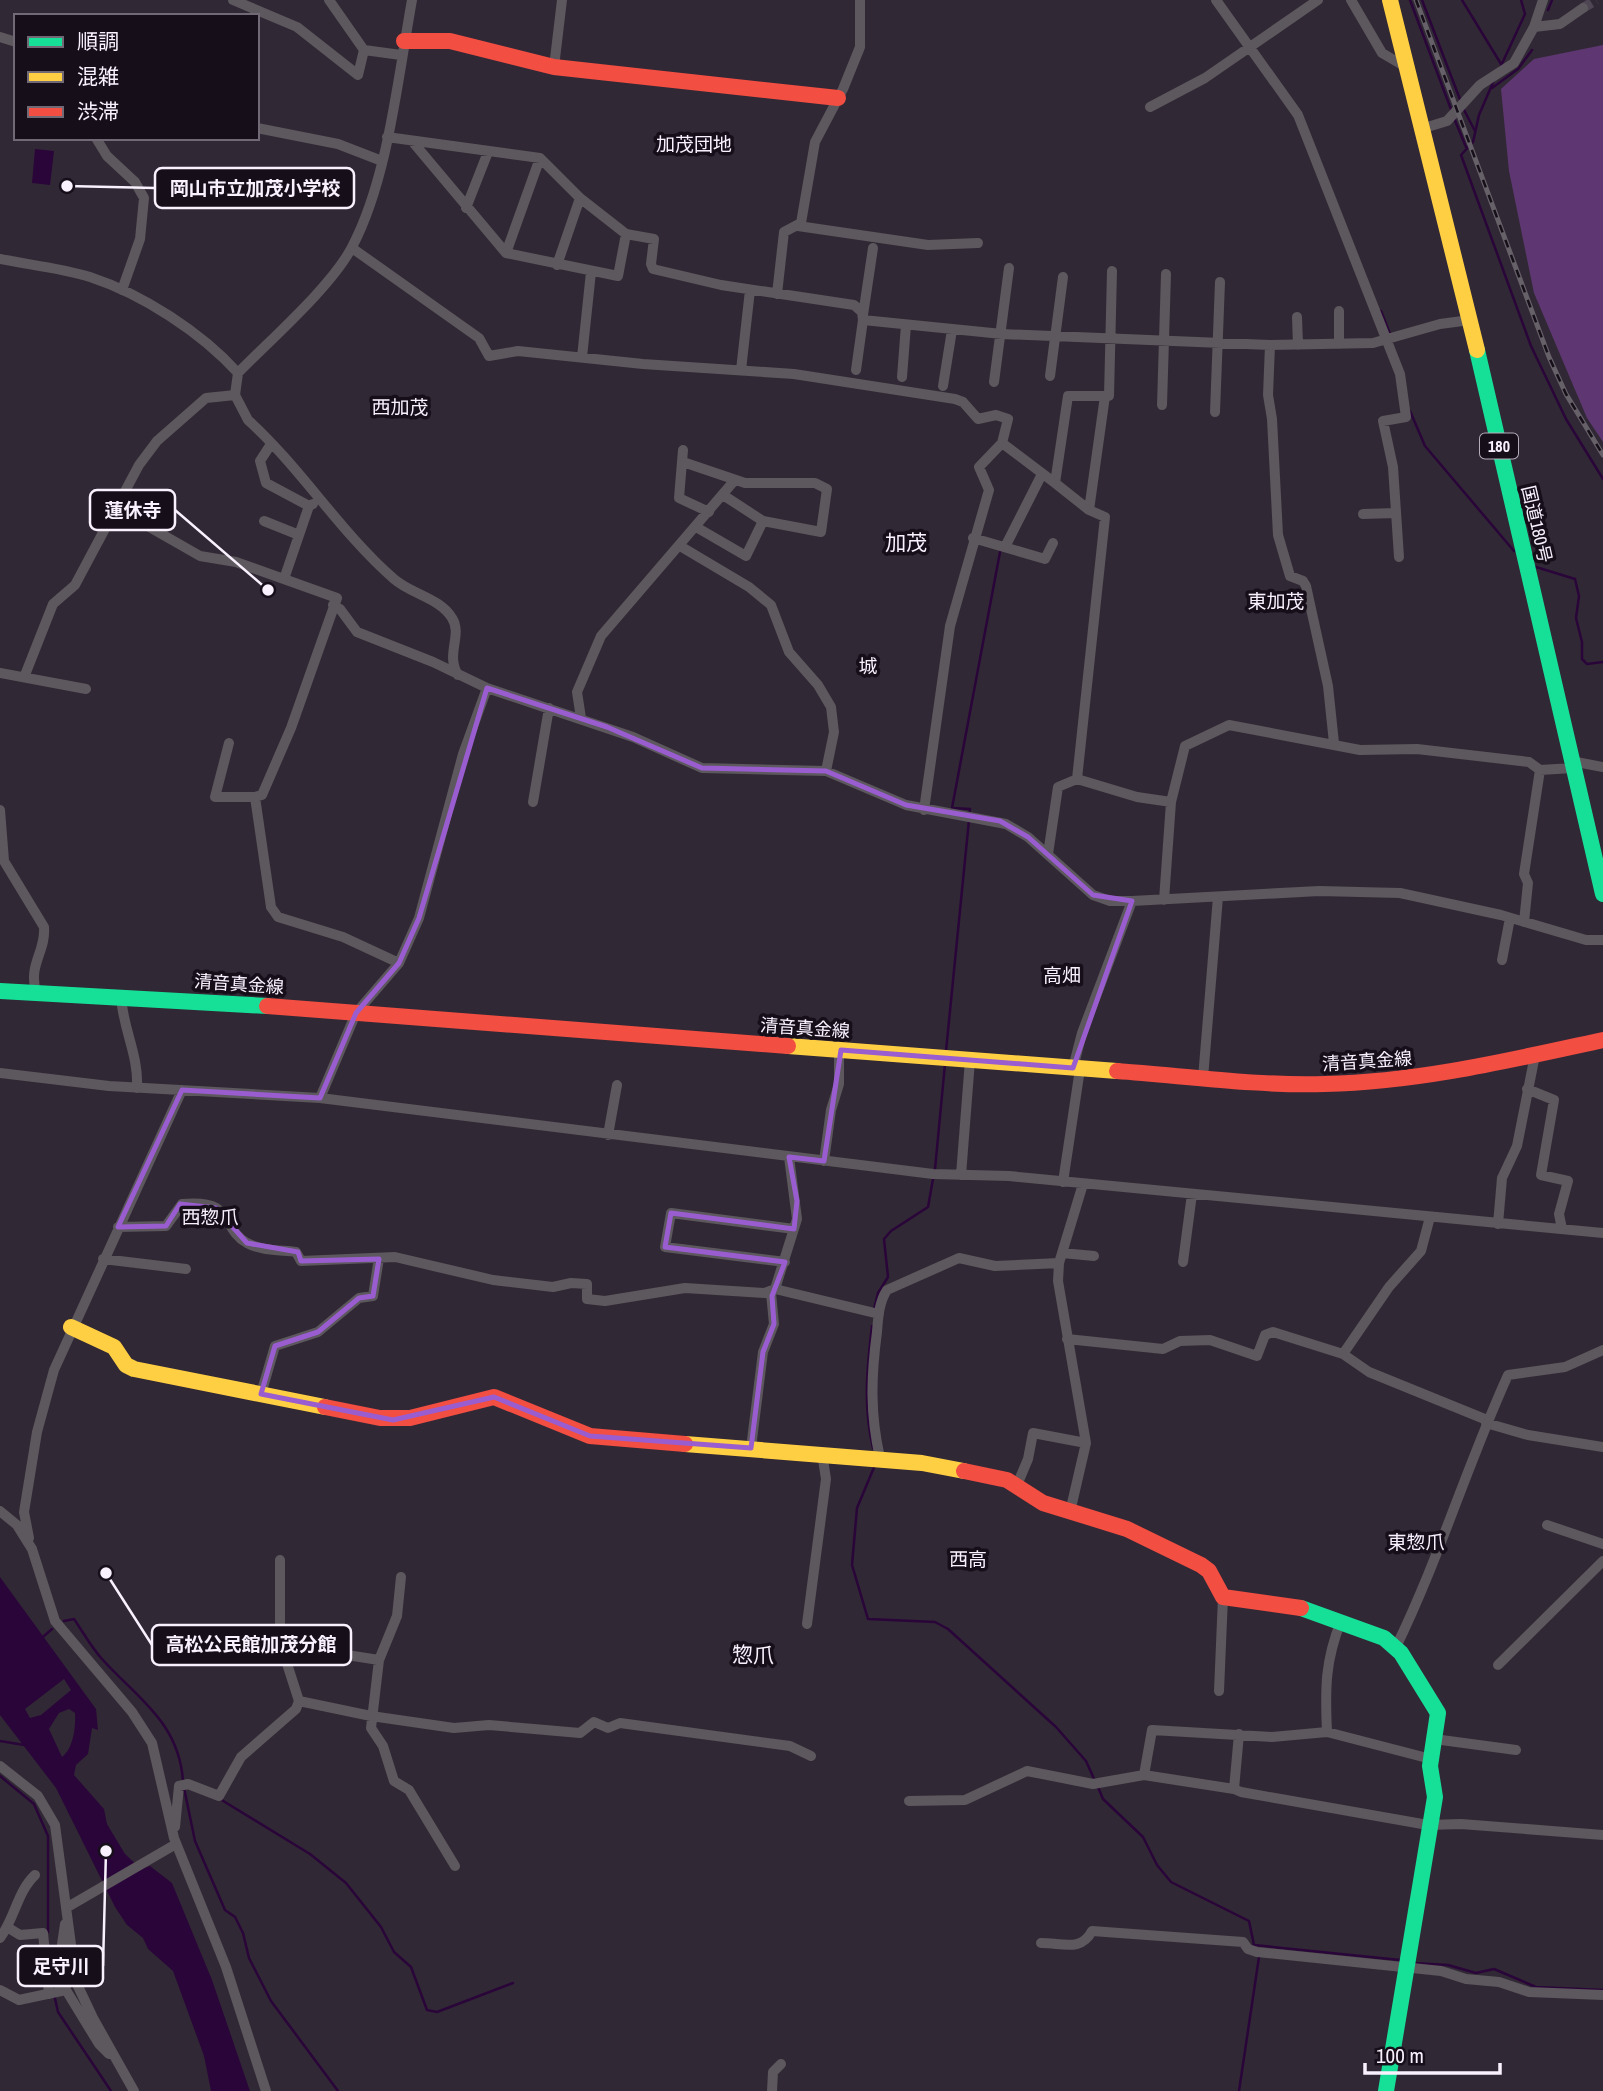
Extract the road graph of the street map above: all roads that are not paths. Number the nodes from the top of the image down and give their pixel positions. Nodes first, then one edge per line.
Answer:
1 (233, 0) edge
2 (329, 0) edge
3 (412, 0) edge
4 (562, 0) edge
5 (860, 0) edge
6 (1216, 0) edge
7 (1318, 0) edge
8 (1351, 0) edge
9 (1390, 0) edge
10 (1544, 0) edge
11 (1583, 8) tunnel mouth
12 (1534, 27) junction
13 (402, 48) junction
14 (1250, 48) junction
15 (364, 50) junction
16 (554, 67) junction
17 (1406, 67) junction
18 (838, 99) junction
19 (1150, 107) dead end
20 (259, 128) edge
21 (1421, 129) junction
22 (387, 137) junction
23 (97, 140) edge
24 (412, 141) junction
25 (488, 152) junction
26 (540, 158) junction
27 (382, 161) junction
28 (580, 198) junction
29 (466, 208) junction
30 (798, 226) junction
31 (626, 234) junction
32 (978, 243) dead end
33 (352, 248) junction
34 (873, 248) dead end
35 (506, 253) junction
36 (0, 259) edge
37 (557, 265) junction
38 (1009, 268) dead end
39 (1112, 271) dead end
40 (591, 272) junction
41 (1166, 274) dead end
42 (1063, 276) dead end
43 (1220, 282) dead end
44 (122, 290) junction
45 (750, 290) junction
46 (776, 294) junction
47 (1339, 312) dead end
48 (863, 317) junction
49 (1297, 317) dead end
50 (1470, 320) junction
51 (906, 325) junction
52 (952, 330) junction
53 (1002, 334) junction
54 (1056, 336) junction
55 (1111, 338) junction
56 (1391, 340) junction
57 (1163, 341) junction
58 (1217, 343) junction
59 (1339, 344) junction
60 (1270, 345) junction
61 (1298, 345) junction
62 (582, 357) junction
63 (741, 370) junction
64 (856, 370) dead end
65 (238, 373) junction
66 (1049, 376) dead end
67 (902, 377) dead end
68 (994, 382) dead end
69 (943, 386) dead end
70 (235, 395) junction
71 (1105, 396) junction
72 (1162, 405) dead end
73 (1215, 412) dead end
74 (1002, 443) junction
75 (271, 444) junction
76 (1042, 474) junction
77 (734, 481) junction
78 (1055, 483) junction
79 (723, 495) junction
80 (320, 500) junction
81 (309, 506) junction
82 (116, 508) junction
83 (1089, 510) junction
84 (709, 512) junction
85 (1396, 513) junction
86 (1363, 514) dead end
87 (264, 521) dead end
88 (763, 522) junction
89 (696, 527) junction
90 (299, 535) junction
91 (973, 538) junction
92 (1053, 543) dead end
93 (680, 546) junction
94 (1005, 547) junction
95 (1399, 558) dead end
96 (284, 579) junction
97 (333, 605) junction
98 (0, 673) edge
99 (25, 675) junction
100 (458, 675) junction
101 (487, 688) junction
102 (86, 689) dead end
103 (549, 708) junction
104 (581, 718) junction
105 (229, 743) dead end
106 (1334, 743) junction
107 (1572, 765) junction
108 (1603, 766) edge
109 (1540, 770) junction
110 (826, 771) junction
111 (1077, 779) junction
112 (255, 797) junction
113 (533, 802) dead end
114 (1171, 802) junction
115 (0, 810) edge
116 (924, 810) junction
117 (1048, 854) junction
118 (1603, 894) edge
119 (1218, 897) junction
120 (1164, 900) junction
121 (1132, 901) junction
122 (1510, 918) junction
123 (1524, 922) junction
124 (1603, 940) edge
125 (1502, 960) dead end
126 (399, 963) junction
127 (0, 991) edge
128 (36, 992) junction
129 (121, 995) junction
130 (356, 1013) junction
131 (1603, 1040) edge
132 (839, 1050) junction
133 (1535, 1055) junction
134 (970, 1060) junction
135 (1076, 1068) junction
136 (0, 1073) edge
137 (1203, 1079) junction
138 (617, 1086) dead end
139 (137, 1088) junction
140 (1527, 1089) junction
141 (182, 1090) junction
142 (320, 1097) junction
143 (608, 1135) junction
144 (789, 1157) junction
145 (824, 1161) junction
146 (961, 1175) junction
147 (1063, 1182) junction
148 (1083, 1184) junction
149 (1192, 1194) junction
150 (1430, 1217) junction
151 (1498, 1224) junction
152 (118, 1227) junction
153 (794, 1229) junction
154 (1562, 1230) junction
155 (1603, 1233) edge
156 (1094, 1256) dead end
157 (379, 1258) junction
158 (1060, 1258) junction
159 (103, 1259) junction
160 (785, 1262) junction
161 (1183, 1262) dead end
162 (186, 1269) dead end
163 (773, 1291) junction
164 (879, 1314) junction
165 (71, 1327) junction
166 (1067, 1339) junction
167 (1603, 1350) edge
168 (1343, 1354) junction
169 (261, 1394) junction
170 (1487, 1421) junction
171 (1086, 1443) junction
172 (1603, 1447) edge
173 (751, 1448) junction
174 (822, 1454) junction
175 (880, 1458) junction
176 (1017, 1485) junction
177 (0, 1511) edge
178 (1070, 1512) junction
179 (1547, 1525) dead end
180 (1603, 1544) edge
181 (32, 1549) junction
182 (280, 1560) dead end
183 (1603, 1561) edge
184 (401, 1577) dead end
185 (1223, 1597) junction
186 (1341, 1621) junction
187 (807, 1624) dead end
188 (1396, 1647) junction
189 (321, 1651) dead end
190 (379, 1660) junction
191 (1498, 1665) dead end
192 (1219, 1691) dead end
193 (299, 1701) junction
194 (371, 1716) junction
195 (1327, 1732) junction
196 (1240, 1734) junction
197 (1434, 1739) junction
198 (1517, 1750) dead end
199 (811, 1756) dead end
200 (1431, 1759) junction
201 (0, 1766) edge
202 (1144, 1775) junction
203 (1234, 1789) junction
204 (909, 1801) dead end
205 (1428, 1825) junction
206 (1603, 1835) edge
207 (174, 1842) junction
208 (455, 1866) dead end
209 (35, 1875) dead end
210 (68, 1911) junction
211 (8, 1927) junction
212 (0, 1938) edge
213 (1041, 1943) dead end
214 (1404, 1968) junction
215 (0, 1990) edge
216 (56, 1993) junction
217 (1603, 1996) edge
218 (117, 2060) junction
219 (781, 2064) dead end
220 (133, 2090) edge
221 (266, 2091) edge
222 (772, 2091) edge
223 (1386, 2091) edge

1 - 15 street
2 - 15 street
3 - 13 street
4 - 16 street
5 - 18 street
6 - 14 street
7 - 14 street
8 - 17 street
9 - 17 main road, 国道180号 / 180
10 - 12 street
11 - 12 street
12 - 21 street
13 - 15 street
13 - 16 main road
13 - 22 street
14 - 19 street
14 - 56 street
16 - 18 main road
17 - 21 main road, 国道180号 / 180
18 - 30 street
20 - 27 street
21 - 50 main road, 国道180号 / 180
22 - 24 street
22 - 27 street
23 - 44 street
24 - 25 street
24 - 29 street
25 - 26 street
25 - 29 street
26 - 28 street
26 - 35 street
27 - 33 street
28 - 31 street
28 - 37 street
29 - 35 street
30 - 32 street
30 - 46 street
31 - 40 street
31 - 45 street
33 - 62 street
33 - 65 street
34 - 48 street
35 - 37 street
36 - 44 street
37 - 40 street
38 - 53 street
39 - 55 street
40 - 62 street
41 - 57 street
42 - 54 street
43 - 58 street
44 - 65 street
45 - 46 street
45 - 63 street
46 - 48 street
47 - 59 street
48 - 51 street
48 - 64 street
49 - 61 street
50 - 56 street
50 - 107 main road, 国道180号 / 180
51 - 52 street
51 - 67 street
52 - 53 street
52 - 69 street
53 - 54 street
53 - 68 street
54 - 55 street
54 - 66 street
55 - 57 street
55 - 71 street
56 - 59 street
56 - 85 street
57 - 58 street
57 - 72 street
58 - 60 street
58 - 73 street
59 - 61 street
60 - 61 street
60 - 106 street
62 - 63 street
63 - 74 street
65 - 70 street
70 - 75 street
70 - 82 street
71 - 78 street
71 - 83 street
74 - 76 street
74 - 91 street
75 - 80 street
75 - 81 street
76 - 78 street
76 - 94 street
77 - 79 street
77 - 84 street
77 - 88 street
78 - 83 street
79 - 84 street
79 - 88 street
80 - 81 street
80 - 100 street
81 - 90 street
82 - 96 street
82 - 99 street
83 - 111 street
84 - 89 street
85 - 86 street
85 - 95 street
87 - 90 street
88 - 89 street
89 - 93 street
90 - 96 street
91 - 94 street
91 - 116 street
92 - 94 street
93 - 104 street
93 - 110 street
96 - 97 street
97 - 100 street
97 - 112 street
98 - 99 street
99 - 102 street
100 - 101 street
101 - 103 street
101 - 126 street
103 - 104 street
103 - 113 street
104 - 110 street
105 - 112 street
106 - 109 street
106 - 114 street
107 - 108 street
107 - 109 street
107 - 118 main road, 国道180号 / 180
109 - 123 street
110 - 116 street
111 - 114 street
111 - 117 street
112 - 126 street
114 - 120 street
115 - 128 street
116 - 117 street
117 - 121 street
119 - 120 street
119 - 122 street
119 - 137 street
120 - 121 street
121 - 135 street
122 - 123 street
122 - 125 street
123 - 124 street
126 - 130 street
127 - 128 main road, 清音真金線
128 - 129 main road, 清音真金線
129 - 130 main road, 清音真金線
129 - 139 street
130 - 132 main road, 清音真金線
130 - 142 street
131 - 133 main road, 清音真金線
132 - 134 main road, 清音真金線
132 - 145 street
133 - 137 main road, 清音真金線
133 - 140 street
134 - 135 main road, 清音真金線
134 - 146 street
135 - 137 main road, 清音真金線
135 - 147 street
136 - 139 street
138 - 143 street
139 - 141 street
140 - 151 street
140 - 154 street
141 - 142 street
141 - 152 street
142 - 143 street
143 - 144 street
144 - 145 street
144 - 153 street
145 - 146 street
146 - 147 street
147 - 148 street
148 - 149 street
148 - 158 street
149 - 150 street
149 - 161 street
150 - 151 street
150 - 168 street
151 - 154 street
152 - 157 street
152 - 159 street
153 - 160 street
153 - 160 street
154 - 155 street
156 - 158 street
157 - 163 street
157 - 169 street
158 - 164 street
158 - 166 street
159 - 162 street
159 - 165 street
160 - 163 street
163 - 164 street
163 - 173 street
164 - 175 street
165 - 169 main road
165 - 181 street
166 - 168 street
166 - 171 street
167 - 170 street
168 - 170 street
169 - 173 main road
170 - 172 street
170 - 188 street
171 - 176 street
171 - 178 street
173 - 174 main road
174 - 175 main road
174 - 187 street
175 - 176 main road
176 - 178 main road
177 - 181 street
178 - 185 main road
179 - 180 street
181 - 207 street
182 - 193 street
183 - 191 street
184 - 190 street
185 - 186 main road
185 - 192 street
186 - 188 main road
186 - 195 street
188 - 197 main road
189 - 190 street
190 - 194 street
193 - 194 street
193 - 207 street
194 - 199 street
194 - 208 street
195 - 196 street
195 - 200 street
196 - 202 street
196 - 203 street
197 - 198 street
197 - 200 main road
200 - 205 main road
201 - 210 street
202 - 203 street
202 - 204 street
203 - 205 street
205 - 206 street
205 - 214 main road
207 - 210 street
207 - 221 street
209 - 211 street
210 - 216 street
210 - 218 street
211 - 212 street
211 - 216 street
213 - 214 street
214 - 217 street
214 - 223 main road
215 - 216 street
216 - 218 street
218 - 220 street
219 - 222 street

